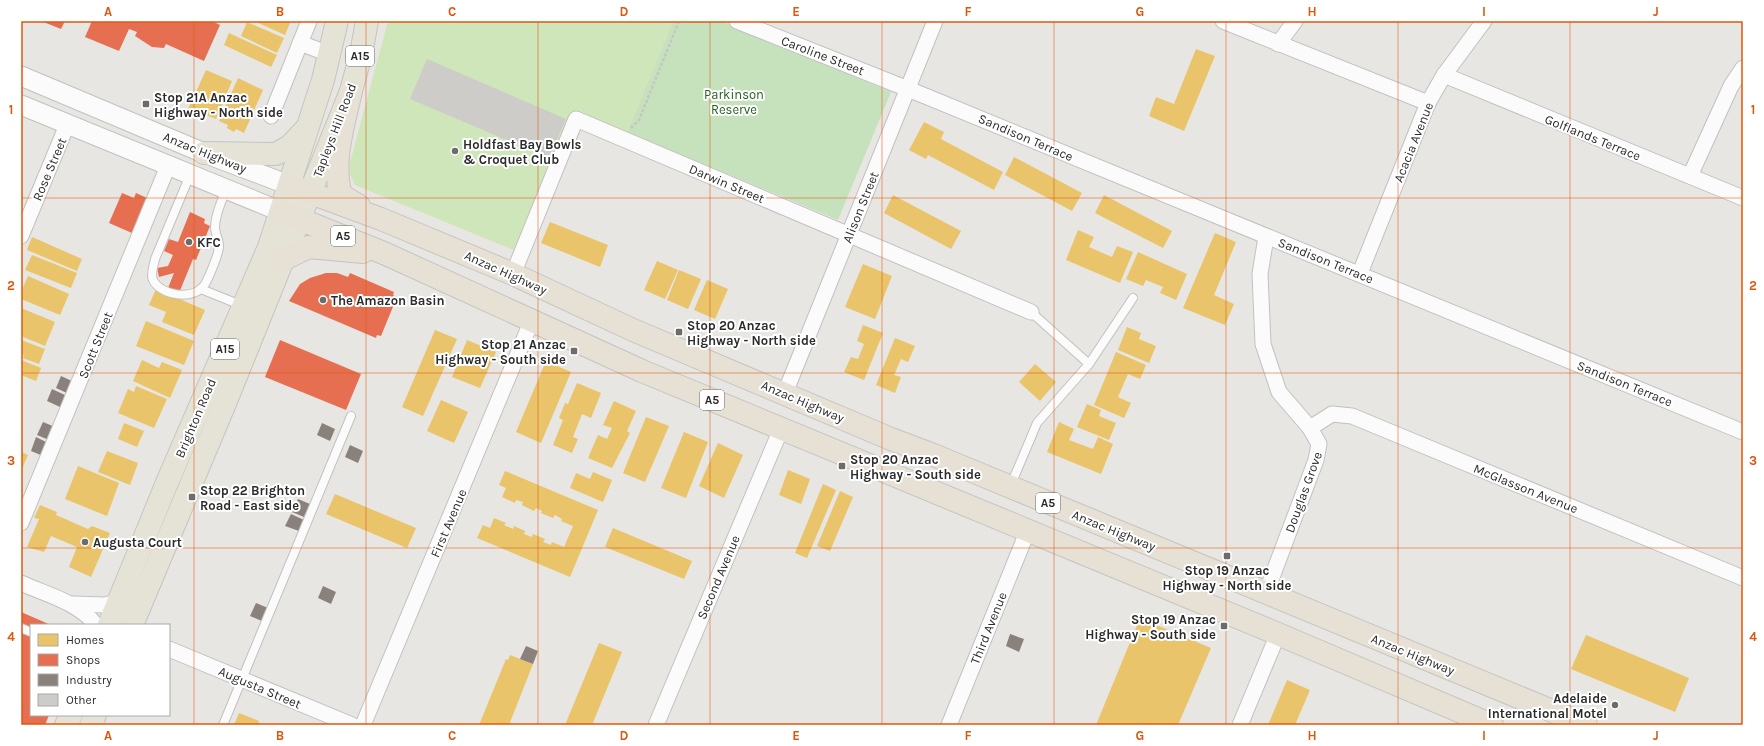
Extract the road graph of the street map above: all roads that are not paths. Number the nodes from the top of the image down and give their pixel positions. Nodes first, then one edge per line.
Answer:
1 (309, 21) edge
2 (337, 21) edge
3 (367, 21) edge
4 (737, 21) edge
5 (936, 21) edge
6 (1223, 21) edge
7 (1295, 21) edge
8 (1484, 21) edge
9 (300, 43) junction
10 (1278, 44) junction
11 (329, 54) junction
12 (1743, 68) edge
13 (21, 76) edge
14 (1444, 76) junction
15 (908, 88) junction
16 (350, 91) junction
17 (1428, 103) junction
18 (21, 105) edge
19 (271, 116) dead end
20 (67, 125) junction
21 (306, 129) junction
22 (204, 153) junction
23 (168, 166) junction
24 (190, 175) junction
25 (1690, 176) junction
26 (289, 185) junction
27 (226, 189) junction
28 (310, 192) junction
29 (1743, 198) edge
30 (290, 215) junction
31 (381, 219) junction
32 (848, 234) junction
33 (21, 236) edge
34 (1266, 237) junction
35 (386, 254) junction
36 (282, 260) junction
37 (1360, 273) junction
38 (513, 274) junction
39 (201, 289) junction
40 (1133, 298) dead end
41 (244, 306) junction
42 (1031, 312) joint
43 (532, 320) junction
44 (633, 330) junction
45 (679, 349) junction
46 (1089, 364) junction
47 (642, 371) junction
48 (672, 384) junction
49 (785, 393) junction
50 (351, 416) dead end
51 (1310, 428) junction
52 (781, 429) junction
53 (1743, 432) edge
54 (891, 439) junction
55 (931, 454) junction
56 (894, 475) junction
57 (920, 486) junction
58 (1009, 487) junction
59 (21, 524) edge
60 (1028, 530) junction
61 (1743, 578) edge
62 (21, 584) edge
63 (1266, 593) junction
64 (62, 601) junction
65 (118, 602) junction
66 (95, 624) edge
67 (109, 624) edge
68 (132, 624) edge
69 (1278, 634) junction
70 (1378, 640) junction
71 (170, 649) edge
72 (1422, 657) junction
73 (242, 679) junction
74 (1385, 680) junction
75 (1411, 691) junction
76 (223, 725) edge
77 (352, 725) edge
78 (364, 725) edge
79 (656, 725) edge
80 (949, 725) edge
81 (1240, 725) edge
82 (1492, 725) edge
83 (1586, 725) edge

1 - 9 street
2 - 11 main road, Tapleys Hill Road / A15
3 - 16 main road, Tapleys Hill Road / A15
4 - 15 street, Caroline Street
5 - 15 street, Alison Street
6 - 10 street
7 - 10 street
8 - 14 street, Acacia Avenue
9 - 11 street
9 - 19 street
10 - 17 street
11 - 21 main road, Tapleys Hill Road / A15
12 - 25 street
13 - 22 street, Anzac Highway
14 - 17 street, Acacia Avenue
14 - 25 street, Golflands Terrace
15 - 32 street, Alison Street
15 - 34 street, Sandison Terrace
16 - 28 main road, Tapleys Hill Road / A15
16 - 31 highway
17 - 37 street, Acacia Avenue
18 - 20 street, Anzac Highway
20 - 23 street, Anzac Highway
20 - 33 street, Rose Street
21 - 22 main road
21 - 26 main road, Tapleys Hill Road / A15
22 - 26 street, Anzac Highway
23 - 24 street, Anzac Highway
23 - 59 street, Scott Street
24 - 27 street, Anzac Highway
24 - 39 lane
25 - 29 street, Golflands Terrace
26 - 28 highway, Anzac Highway / A5
26 - 30 main road, A15
27 - 30 street, Anzac Highway
27 - 39 lane
28 - 30 main road, A15
28 - 31 highway, Anzac Highway / A5
30 - 35 highway, Anzac Highway / A5
30 - 36 main road, Brighton Road / A15
30 - 41 main road, Brighton Road / A15
31 - 38 highway, Anzac Highway / A5
32 - 38 street, Darwin Street
32 - 42 street, Darwin Street
32 - 49 street, Alison Street
34 - 37 street, Sandison Terrace
34 - 51 street, Douglas Grove
35 - 36 highway
35 - 43 highway, Anzac Highway / A5
36 - 68 main road, Brighton Road / A15
37 - 53 street, Sandison Terrace
38 - 44 highway, Anzac Highway / A5
39 - 41 lane
40 - 46 lane
41 - 65 main road, Brighton Road / A15
42 - 46 lane
43 - 47 highway, Anzac Highway / A5
43 - 78 street, First Avenue
44 - 45 highway, Anzac Highway / A5
44 - 47 highway
45 - 48 highway
45 - 49 highway, Anzac Highway / A5
46 - 58 lane
47 - 48 highway, Anzac Highway / A5
48 - 52 highway, Anzac Highway / A5
49 - 54 highway, Anzac Highway / A5
50 - 73 lane
51 - 61 street, McGlasson Avenue
51 - 63 street, Douglas Grove
52 - 56 highway, Anzac Highway / A5
52 - 79 street, Second Avenue
54 - 55 highway, Anzac Highway / A5
54 - 56 highway
55 - 57 highway
55 - 58 highway, Anzac Highway / A5
56 - 57 highway, Anzac Highway / A5
57 - 60 highway, Anzac Highway / A5
58 - 63 highway, Anzac Highway / A5
60 - 69 highway, Anzac Highway / A5
60 - 80 street, Third Avenue
62 - 64 street
63 - 70 highway, Anzac Highway / A5
64 - 65 street
64 - 66 street
65 - 67 main road, Brighton Road / A15
69 - 74 highway, Anzac Highway / A5
69 - 81 street
70 - 72 highway, Anzac Highway / A5
70 - 74 highway
71 - 73 street, Augusta Street
72 - 75 highway
72 - 83 highway, Anzac Highway / A5
73 - 76 lane
73 - 77 street, Augusta Street
74 - 75 highway, Anzac Highway / A5
75 - 82 highway, Anzac Highway / A5

